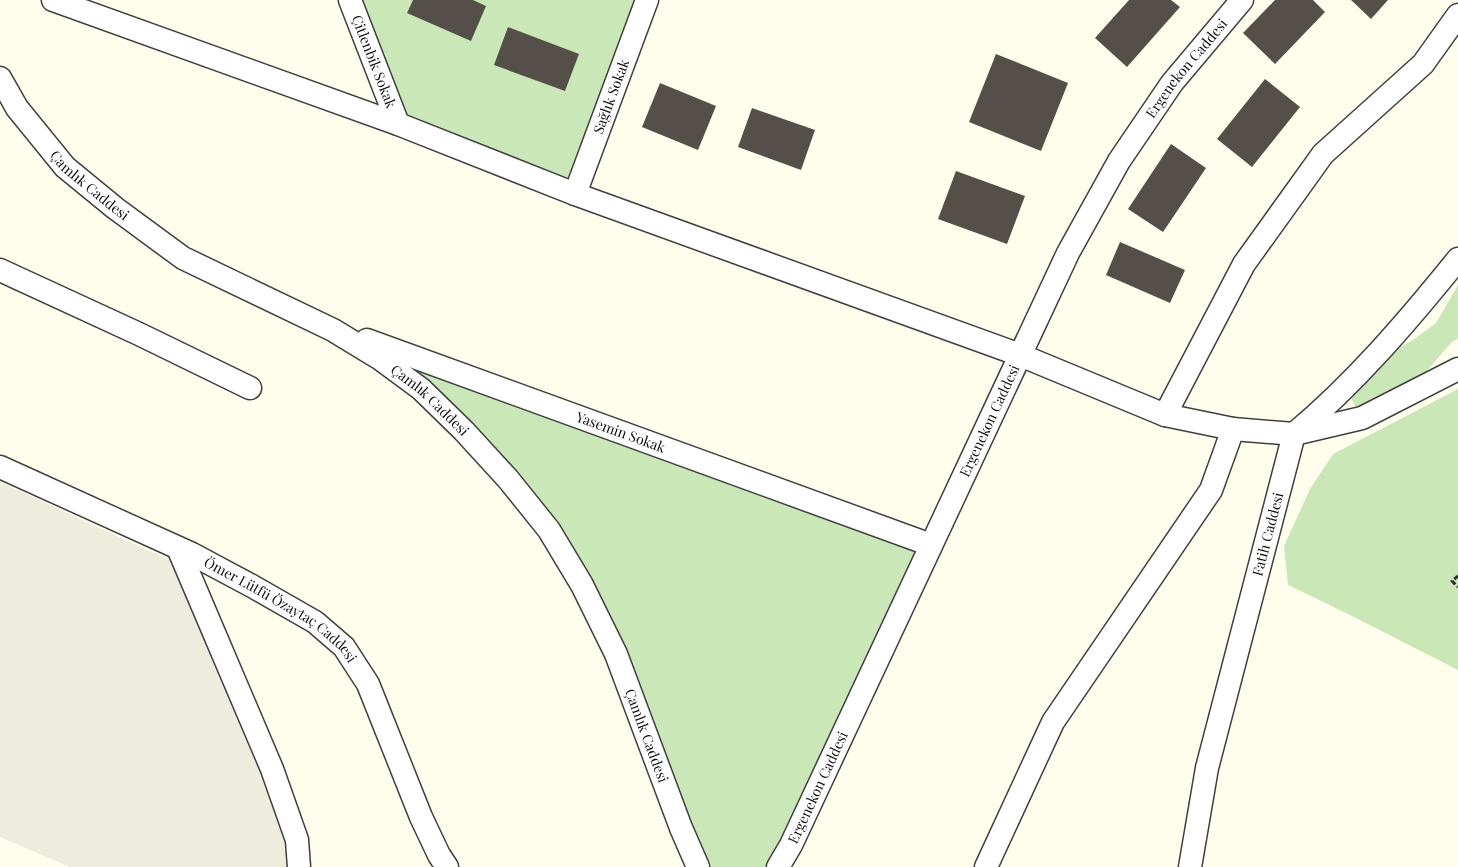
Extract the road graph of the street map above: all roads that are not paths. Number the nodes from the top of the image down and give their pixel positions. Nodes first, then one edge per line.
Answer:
1 (54, 0) edge
2 (350, 0) edge
3 (647, 0) edge
4 (1242, 0) edge
5 (1458, 15) edge
6 (0, 78) edge
7 (398, 124) junction
8 (575, 194) junction
9 (1458, 259) edge
10 (0, 270) edge
11 (310, 319) junction
12 (1020, 355) junction
13 (1458, 369) edge
14 (250, 388) dead end
15 (1165, 415) junction
16 (1233, 429) junction
17 (1294, 434) junction
18 (0, 467) edge
19 (931, 546) junction
20 (178, 548) junction
21 (299, 867) edge
22 (448, 867) edge
23 (698, 867) edge
24 (778, 867) edge
25 (986, 867) edge
26 (1190, 867) edge

1 - 7 street
2 - 7 street, Çitlenbik Sokak
3 - 8 street, Sağlık Sokak
4 - 12 street, Ergenekon Caddesi
5 - 15 street
6 - 11 street, Çamlık Caddesi
7 - 8 street
8 - 12 street
9 - 17 street
10 - 14 street
11 - 19 street, Yasemin Sokak
11 - 23 street, Çamlık Caddesi
12 - 15 street
12 - 19 street, Ergenekon Caddesi
13 - 17 street
15 - 16 street
16 - 17 street
16 - 25 street
17 - 26 street, Fatih Caddesi
18 - 20 street, Ömer Lütfü Özaytaç Caddesi
19 - 24 street, Ergenekon Caddesi
20 - 21 street
20 - 22 street, Ömer Lütfü Özaytaç Caddesi

